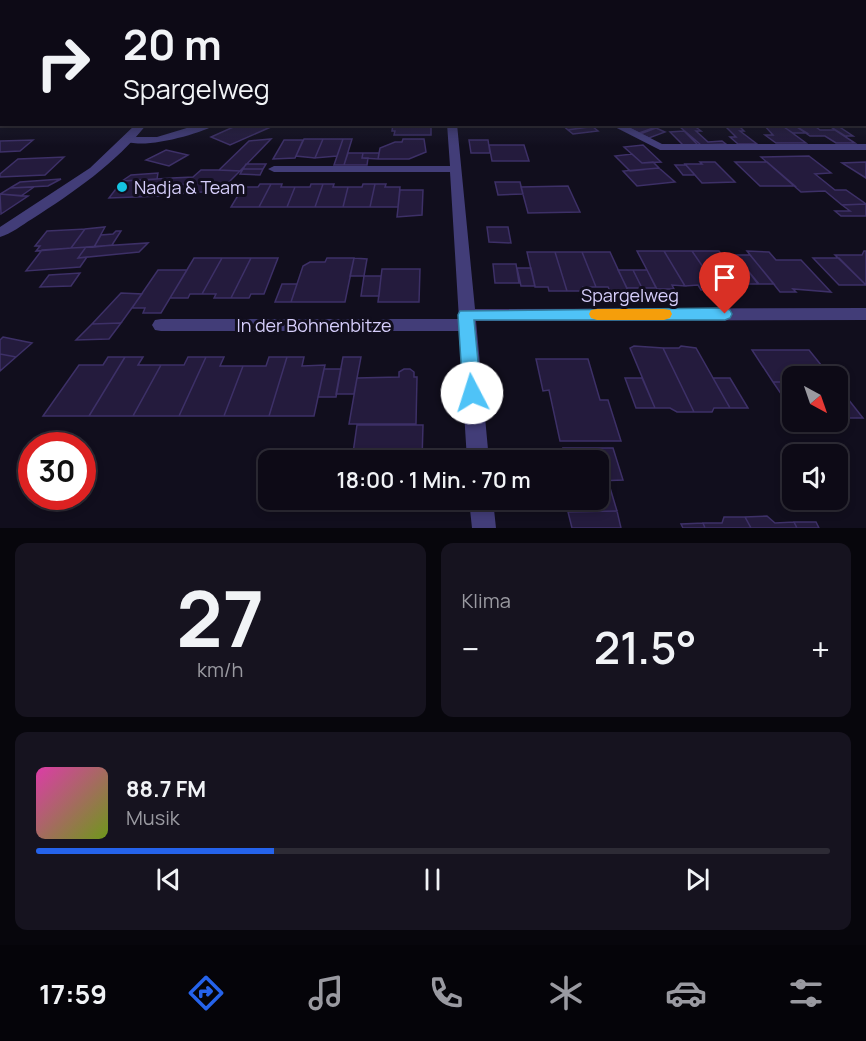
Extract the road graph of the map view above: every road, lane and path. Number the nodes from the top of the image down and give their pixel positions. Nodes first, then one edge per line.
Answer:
1 (140, 126) edge
2 (205, 126) edge
3 (452, 126) edge
4 (618, 126) edge
5 (129, 140) junction
6 (866, 147) edge
7 (274, 169) dead end
8 (453, 169) junction
9 (0, 233) edge
10 (866, 314) edge
11 (466, 320) junction
12 (161, 325) dead end
13 (477, 450) edge
14 (482, 510) edge
15 (484, 528) edge

1 - 5 street
2 - 5 street
3 - 8 street
4 - 6 street
5 - 9 street
7 - 8 street
8 - 11 street
10 - 11 street, Spargelweg
11 - 12 street, In der Bohnenbitze
11 - 13 street
14 - 15 street

